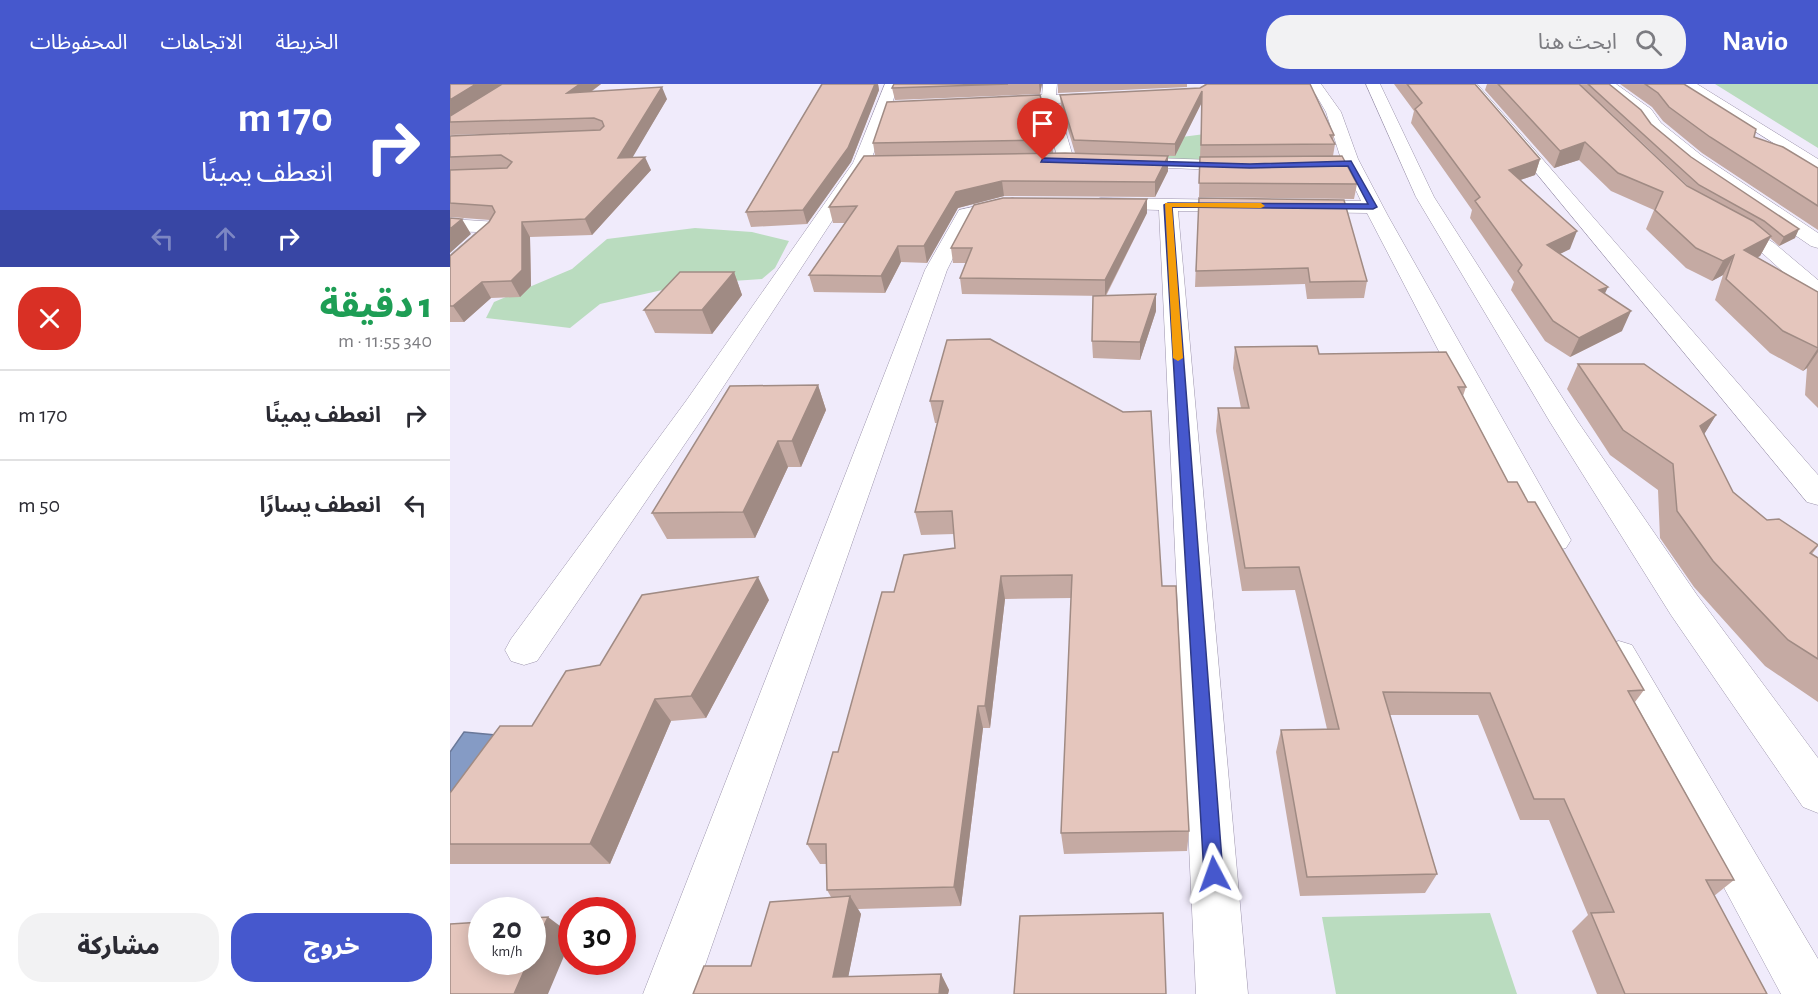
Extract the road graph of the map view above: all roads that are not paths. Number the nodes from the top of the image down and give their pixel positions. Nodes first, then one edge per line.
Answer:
1 (1313, 84) edge
2 (1373, 84) edge
3 (1470, 84) edge
4 (1607, 84) edge
5 (1687, 84) edge
6 (1050, 92) edge
7 (888, 93) edge
8 (1118, 96) edge
9 (982, 102) edge
10 (1043, 160) edge
11 (1112, 161) edge
12 (1261, 166) edge
13 (1818, 166) edge
14 (1168, 205) junction
15 (1373, 207) junction
16 (1710, 213) edge
17 (450, 225) edge
18 (1818, 242) edge
19 (450, 266) edge
20 (1818, 291) edge
21 (1818, 495) edge
22 (1569, 567) edge
23 (1604, 630) edge
24 (524, 650) dead end
25 (1818, 793) edge
26 (669, 994) edge
27 (1222, 994) edge
28 (1809, 994) edge

1 - 15 street
2 - 25 street
3 - 21 street
4 - 18 street
5 - 13 street
6 - 8 street
6 - 9 street
6 - 10 street
7 - 24 street
11 - 12 street
14 - 15 street
14 - 26 street
14 - 27 street
15 - 22 street
16 - 20 street
17 - 19 street
23 - 28 street

